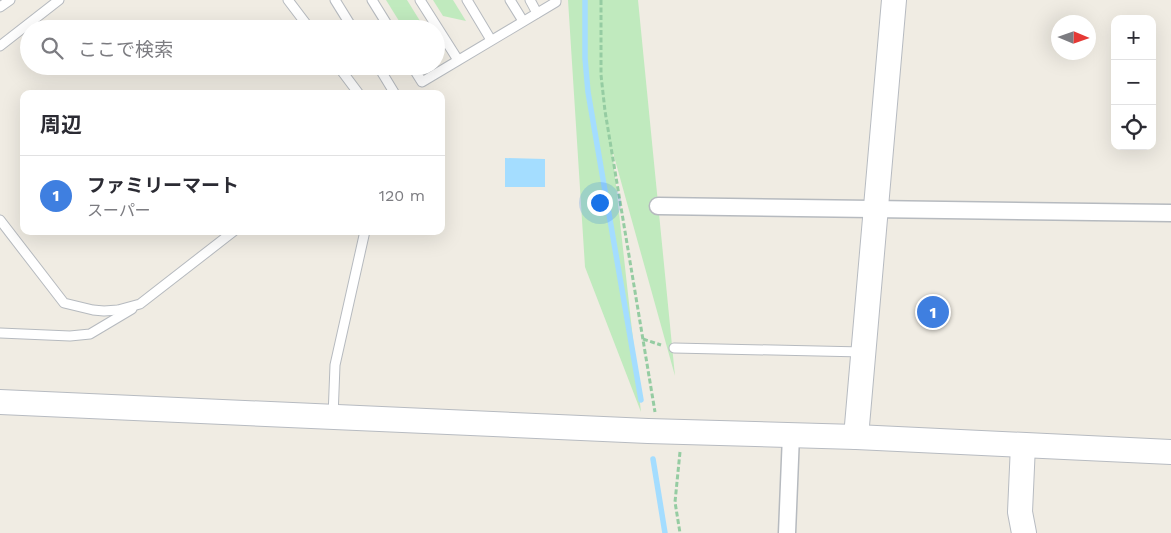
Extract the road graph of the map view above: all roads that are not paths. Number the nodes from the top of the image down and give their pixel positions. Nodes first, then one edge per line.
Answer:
1 (10, 0) edge
2 (59, 0) edge
3 (288, 0) edge
4 (335, 0) edge
5 (372, 0) edge
6 (420, 0) edge
7 (467, 0) edge
8 (510, 0) edge
9 (530, 0) edge
10 (556, 0) edge
11 (894, 0) edge
12 (0, 7) edge
13 (537, 13) junction
14 (33, 20) edge
15 (303, 20) edge
16 (347, 20) edge
17 (384, 20) edge
18 (433, 20) edge
19 (523, 22) junction
20 (20, 30) edge
21 (445, 39) edge
22 (491, 40) junction
23 (0, 46) edge
24 (458, 60) junction
25 (445, 68) edge
26 (345, 75) edge
27 (383, 75) edge
28 (418, 75) edge
29 (433, 75) edge
30 (356, 90) edge
31 (393, 90) edge
32 (658, 206) dead end
33 (876, 210) junction
34 (1171, 214) edge
35 (0, 220) edge
36 (229, 235) edge
37 (365, 235) edge
38 (140, 304) junction
39 (0, 333) edge
40 (674, 348) road end
41 (864, 352) junction
42 (0, 402) edge
43 (333, 417) junction
44 (791, 435) junction
45 (856, 437) junction
46 (1023, 445) junction
47 (1171, 452) edge
48 (787, 533) edge
49 (1024, 533) edge

1 - 12 lane
2 - 14 lane
3 - 15 lane
4 - 16 lane
5 - 17 lane
6 - 18 lane
7 - 22 lane
8 - 19 lane
9 - 13 lane
10 - 13 lane
11 - 33 street
13 - 19 lane
19 - 22 lane
20 - 23 lane
21 - 24 lane
22 - 24 lane
24 - 25 lane
26 - 30 lane
27 - 31 lane
28 - 29 lane
32 - 33 street
33 - 34 street
33 - 41 street
35 - 38 lane
36 - 38 lane
37 - 43 lane
38 - 39 lane
40 - 41 lane
41 - 45 street
42 - 43 street
43 - 44 street
44 - 45 street
44 - 48 street
45 - 46 street
46 - 47 street
46 - 49 street

